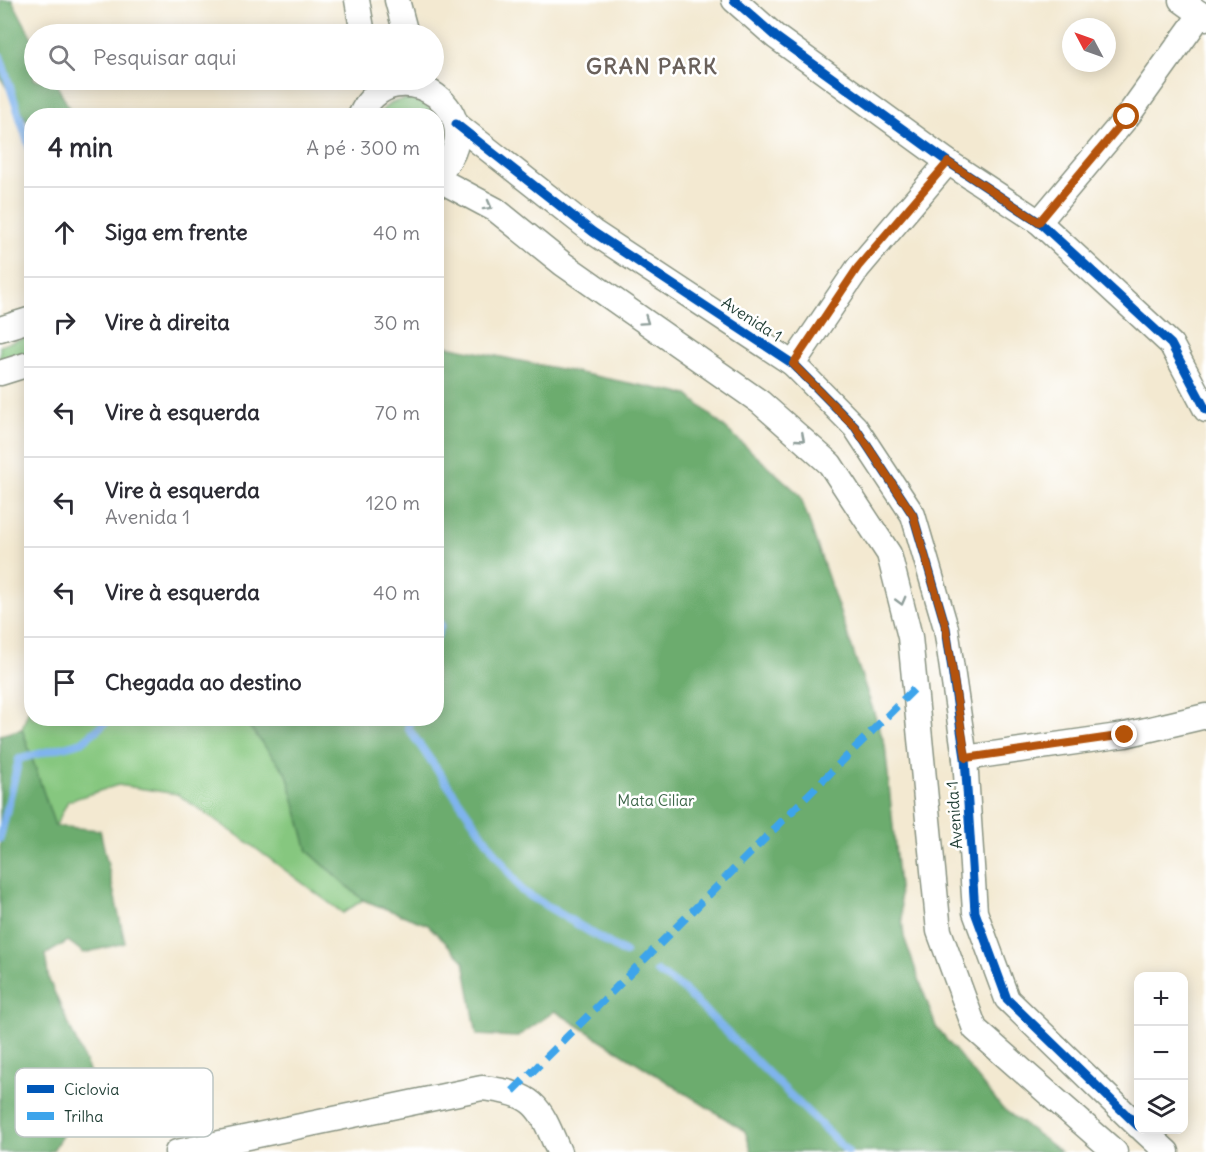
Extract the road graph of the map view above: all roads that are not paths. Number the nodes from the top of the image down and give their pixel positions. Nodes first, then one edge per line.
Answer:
1 (357, 0) edge
2 (397, 0) edge
3 (734, 0) edge
4 (1180, 0) edge
5 (1203, 16) edge
6 (361, 24) edge
7 (403, 24) edge
8 (383, 90) edge
9 (430, 90) edge
10 (368, 97) edge
11 (456, 124) junction
12 (948, 162) junction
13 (444, 169) edge
14 (444, 181) edge
15 (1039, 222) junction
16 (24, 322) edge
17 (0, 329) edge
18 (793, 364) junction
19 (24, 366) edge
20 (0, 373) edge
21 (1206, 410) edge
22 (1206, 716) edge
23 (966, 758) junction
24 (1134, 1122) edge
25 (1147, 1134) edge
26 (177, 1152) edge
27 (559, 1152) edge
28 (1114, 1152) edge
29 (1167, 1152) edge

1 - 6 street
2 - 7 street
3 - 12 street
4 - 5 street
5 - 15 street
8 - 10 street
9 - 11 street
11 - 13 street
11 - 18 street, Avenida 1
12 - 15 street
12 - 18 street
14 -> 28 street, Avenida 1
15 - 21 street
16 - 17 street
18 - 23 street, Avenida 1
19 - 20 street
22 - 23 street
23 - 24 street, Avenida 1
25 - 29 street
26 - 27 street

